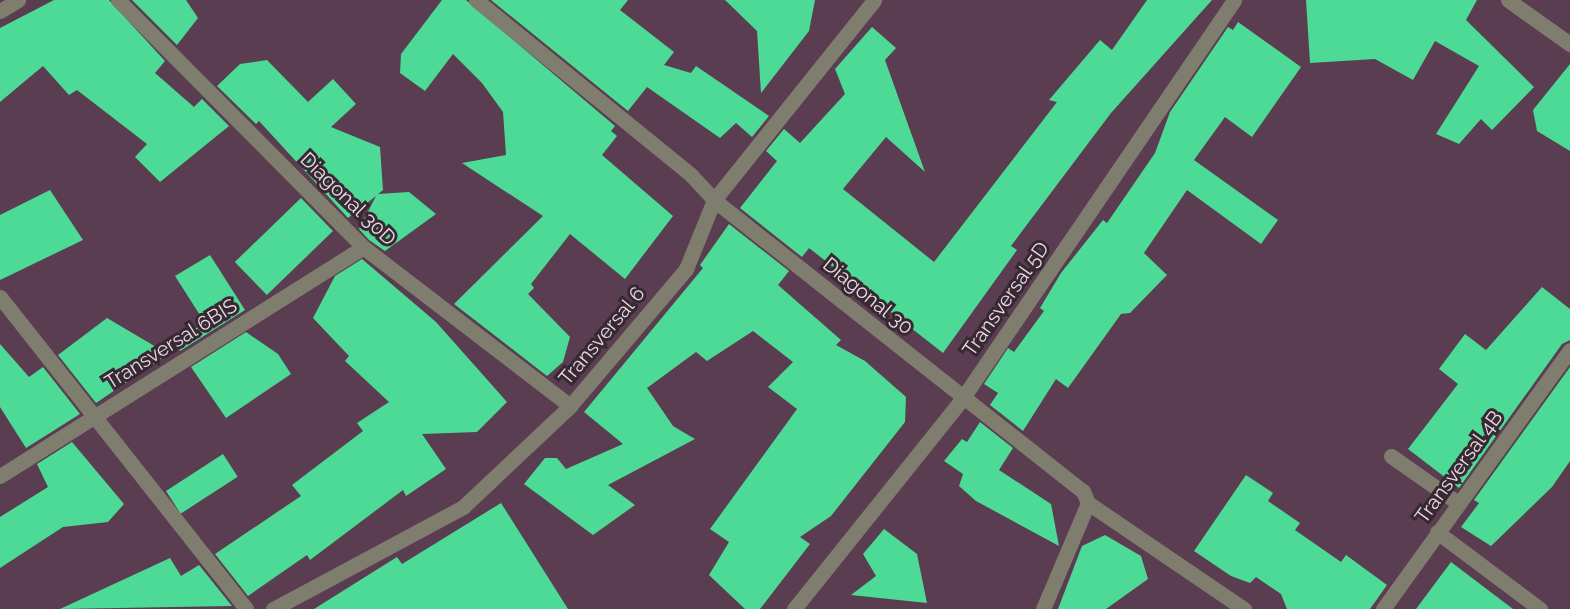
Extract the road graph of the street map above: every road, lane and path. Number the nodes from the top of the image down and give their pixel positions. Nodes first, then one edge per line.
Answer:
1 (18, 0) edge
2 (118, 0) edge
3 (476, 0) edge
4 (874, 0) edge
5 (1234, 0) edge
6 (1508, 0) edge
7 (0, 11) edge
8 (1570, 44) edge
9 (714, 200) junction
10 (363, 247) junction
11 (0, 297) edge
12 (1570, 350) edge
13 (962, 399) junction
14 (570, 406) junction
15 (93, 417) junction
16 (1391, 456) dead end
17 (0, 476) edge
18 (1088, 503) junction
19 (1458, 503) junction
20 (1437, 532) junction
21 (246, 609) edge
22 (273, 609) edge
23 (794, 609) edge
24 (1043, 609) edge
25 (1244, 609) edge
26 (1383, 609) edge
27 (1540, 609) edge

1 - 7 street
2 - 10 street, Diagonal 30D
3 - 9 street, Diagonal 30
4 - 9 street, Transversal 6
5 - 13 street, Transversal 5D
6 - 8 street
9 - 13 street, Diagonal 30
9 - 14 street, Transversal 6
10 - 14 street, Diagonal 30D
10 - 15 street, Transversal 6BIS
11 - 15 street
12 - 19 street, Transversal 4B
13 - 18 street, Diagonal 30
13 - 23 street, Transversal 5D
14 - 22 street, Transversal 6
15 - 17 street, Transversal 6BIS
15 - 21 street
16 - 19 street
18 - 24 street
18 - 25 street, Diagonal 30
19 - 20 street, Transversal 4B
20 - 26 street, Transversal 4B
20 - 27 street

